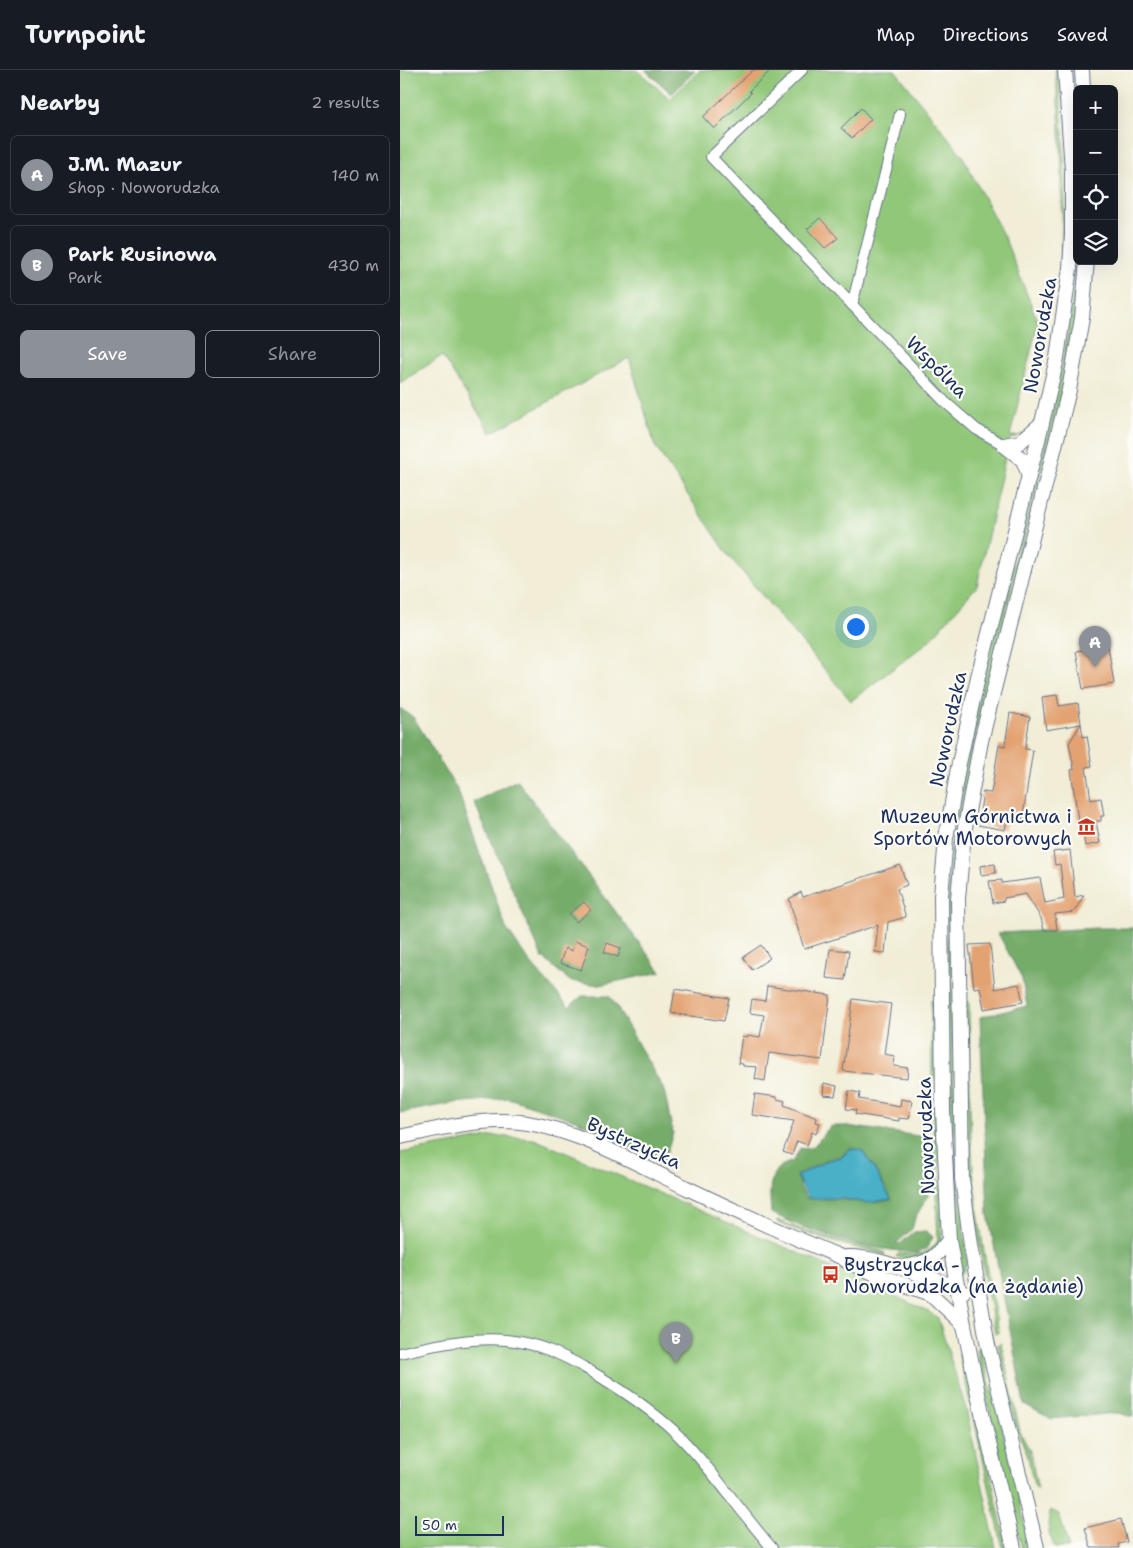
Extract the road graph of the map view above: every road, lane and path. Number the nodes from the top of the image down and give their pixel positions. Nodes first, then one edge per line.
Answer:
1 (802, 70) edge
2 (1065, 70) edge
3 (1082, 70) edge
4 (1083, 85) edge
5 (900, 114) dead end
6 (1087, 265) edge
7 (852, 305) junction
8 (1043, 422) junction
9 (1004, 445) junction
10 (1029, 476) junction
11 (400, 1137) edge
12 (949, 1240) junction
13 (841, 1257) junction
14 (974, 1267) junction
15 (900, 1268) junction
16 (958, 1287) junction
17 (931, 1294) junction
18 (981, 1311) junction
19 (964, 1325) junction
20 (400, 1353) edge
21 (772, 1548) edge
22 (1014, 1548) edge
23 (1037, 1548) edge

1 - 7 street, Wspólna
2 - 8 main road, Noworudzka
3 - 4 main road
5 - 7 street
6 - 14 main road, Noworudzka
7 - 9 street, Wspólna
8 - 9 main road
8 - 10 main road, Noworudzka
9 - 10 main road
10 - 12 main road, Noworudzka
11 - 13 main road, Bystrzycka
12 - 15 main road
12 - 16 main road, Noworudzka
13 - 15 main road, Bystrzycka
13 - 17 main road, Bystrzycka
14 - 16 main road
14 - 18 main road, Noworudzka
15 - 16 main road, Bystrzycka
16 - 17 main road
16 - 18 main road, Bystrzycka
16 - 19 main road, Noworudzka
17 - 19 main road, Bystrzycka
18 - 23 main road, Noworudzka
19 - 22 main road, Noworudzka
20 - 21 street

